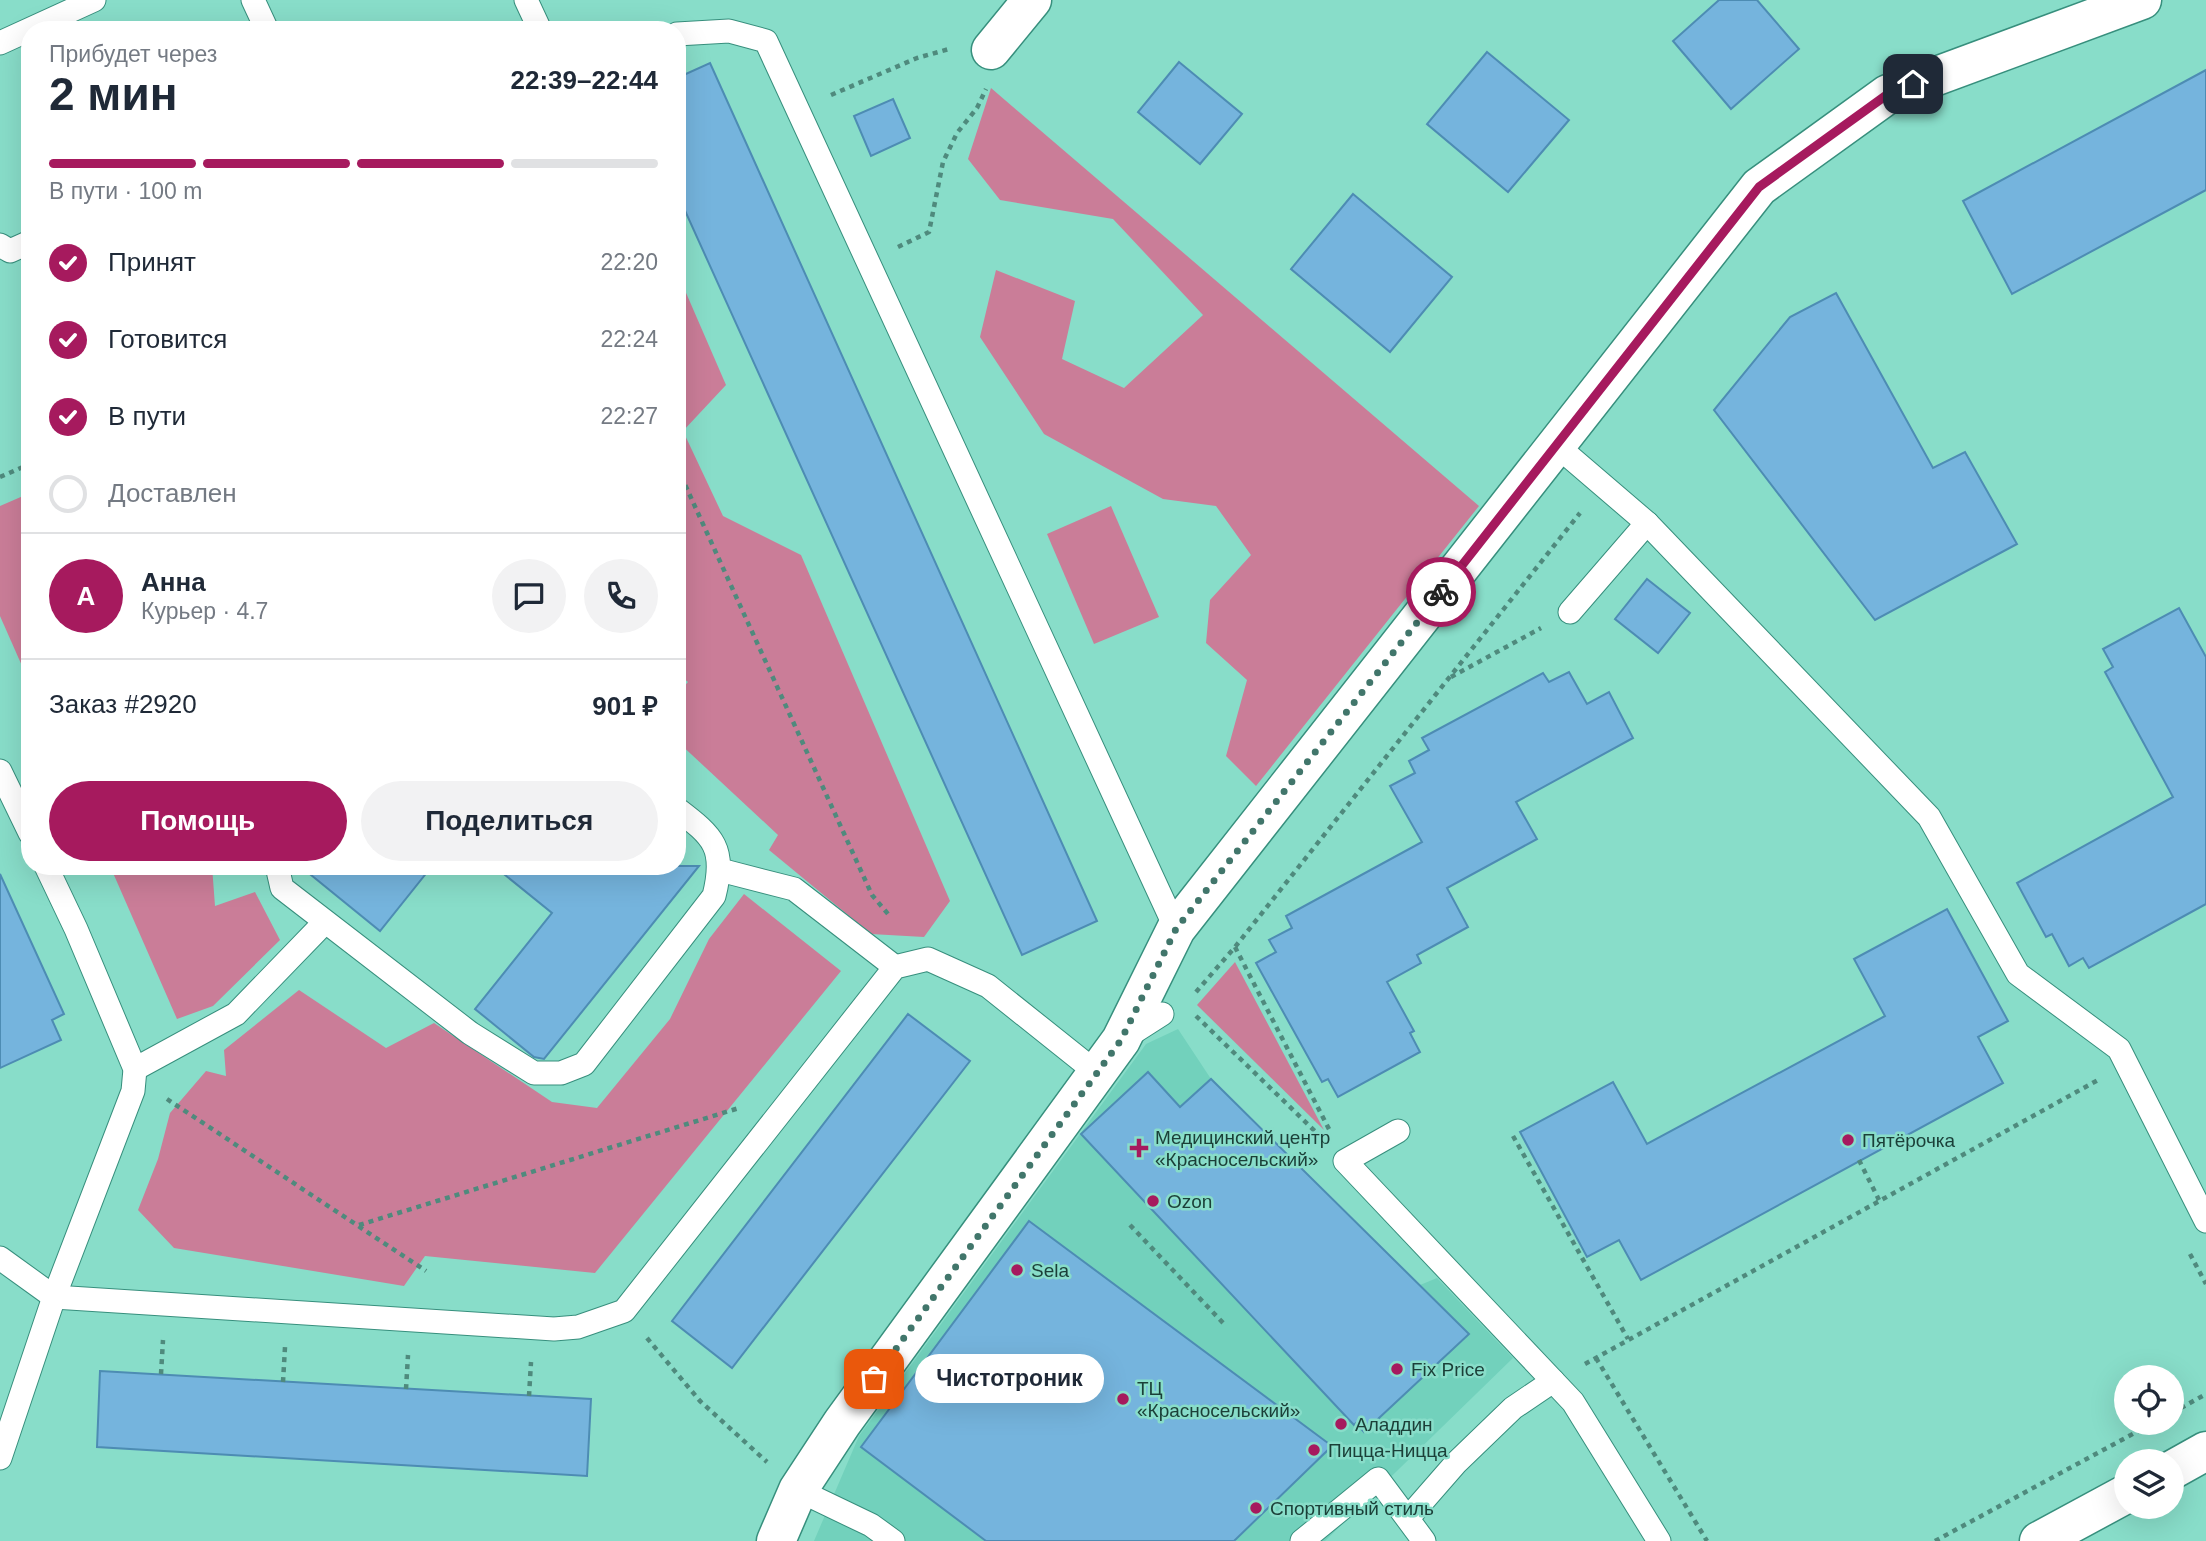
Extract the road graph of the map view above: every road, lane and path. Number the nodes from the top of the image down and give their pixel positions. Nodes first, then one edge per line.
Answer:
1 (94, 0) edge
2 (253, 0) edge
3 (526, 0) edge
4 (1032, 0) edge
5 (2142, 0) edge
6 (48, 21) edge
7 (263, 21) edge
8 (536, 21) edge
9 (21, 33) edge
10 (686, 33) edge
11 (0, 43) edge
12 (991, 50) joint
13 (917, 58) dead end
14 (798, 110) junction
15 (0, 245) edge
16 (21, 246) edge
17 (867, 261) junction
18 (1556, 445) junction
19 (21, 468) edge
20 (0, 477) edge
21 (1602, 485) junction
22 (686, 487) edge
23 (1647, 523) junction
24 (1570, 612) joint
25 (1447, 680) junction
26 (0, 771) edge
27 (21, 814) edge
28 (686, 817) edge
29 (720, 870) junction
30 (50, 875) edge
31 (279, 875) edge
32 (325, 922) junction
33 (1176, 929) junction
34 (1235, 947) junction
35 (928, 959) junction
36 (895, 967) junction
37 (1193, 995) dead end
38 (1162, 1014) dead end
39 (1195, 1015) dead end
40 (1121, 1040) junction
41 (2126, 1064) junction
42 (1097, 1073) junction
43 (134, 1080) junction
44 (800, 1089) junction
45 (1398, 1131) dead end
46 (1513, 1136) dead end
47 (1859, 1160) dead end
48 (1345, 1161) junction
49 (2197, 1179) edge
50 (1879, 1200) junction
51 (2206, 1221) edge
52 (359, 1225) junction
53 (1129, 1225) dead end
54 (0, 1258) edge
55 (426, 1271) dead end
56 (54, 1297) junction
57 (624, 1311) junction
58 (1226, 1326) dead end
59 (1629, 1339) junction
60 (1596, 1358) junction
61 (1553, 1381) junction
62 (2206, 1394) edge
63 (2184, 1406) edge
64 (2131, 1435) edge
65 (2206, 1451) edge
66 (0, 1458) edge
67 (2184, 1463) edge
68 (797, 1490) junction
69 (2114, 1500) edge
70 (1408, 1518) junction
71 (776, 1541) edge
72 (892, 1541) edge
73 (1302, 1541) edge
74 (1424, 1541) edge
75 (1659, 1541) edge
76 (1707, 1541) edge
77 (1935, 1541) edge
78 (2039, 1541) edge

1 - 6 lane
2 - 7 lane
3 - 8 lane
4 - 12 street
5 - 18 street
9 - 11 lane
10 - 14 lane
12 - 17 path
13 - 14 path
14 - 17 lane
15 - 16 lane
17 - 33 lane
18 - 21 lane
18 - 33 street
19 - 20 path
21 - 23 lane
21 - 25 path
22 - 35 path
23 - 24 lane
23 - 41 lane
24 - 25 path
25 - 34 path
26 - 27 lane
28 - 29 lane
29 - 32 lane
29 - 36 lane
30 - 43 lane
31 - 32 lane
32 - 43 lane
33 - 40 street
34 - 37 path
34 - 48 path
35 - 36 lane
35 - 42 lane
36 - 44 lane
38 - 40 lane
39 - 48 path
40 - 42 street
41 - 49 lane
41 - 50 path
42 - 68 street
43 - 52 path
43 - 56 lane
44 - 52 path
44 - 57 lane
45 - 48 lane
46 - 59 path
47 - 50 path
48 - 61 lane
49 - 51 lane
50 - 59 path
52 - 55 path
53 - 58 path
54 - 56 lane
56 - 57 lane
56 - 66 lane
57 - 68 path
59 - 60 path
60 - 61 path
60 - 76 path
61 - 70 lane
61 - 75 lane
62 - 63 path
64 - 77 path
65 - 67 street
68 - 71 street
68 - 72 lane
69 - 78 street
70 - 73 lane
70 - 74 lane

